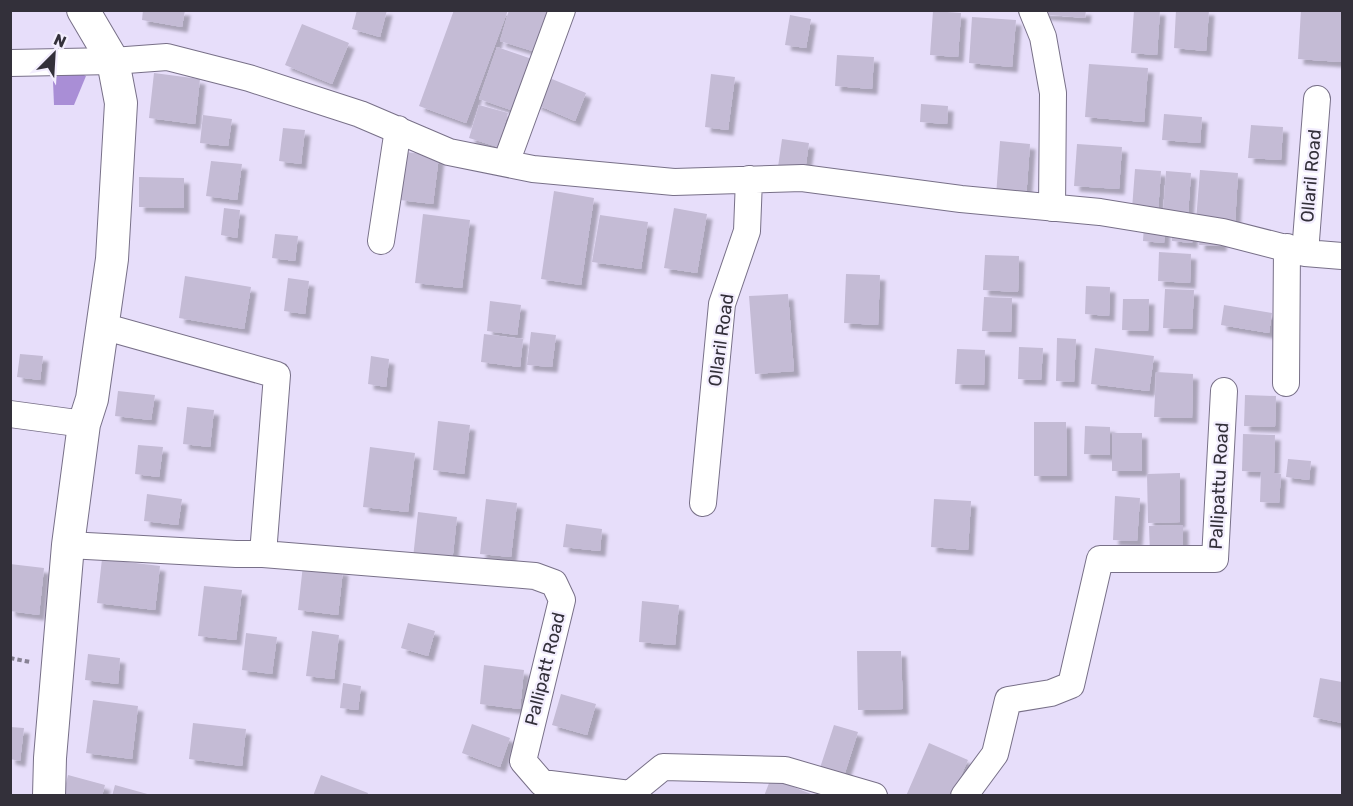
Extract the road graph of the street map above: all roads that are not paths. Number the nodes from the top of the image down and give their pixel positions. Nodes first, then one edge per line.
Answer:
1 (83, 10) edge
2 (562, 10) edge
3 (1032, 10) edge
4 (113, 61) junction
5 (10, 63) edge
6 (1317, 99) dead end
7 (398, 129) junction
8 (506, 163) junction
9 (750, 180) junction
10 (1052, 208) junction
11 (381, 241) dead end
12 (1296, 250) junction
13 (1342, 256) edge
14 (102, 326) junction
15 (1286, 383) dead end
16 (1224, 392) dead end
17 (10, 414) edge
18 (84, 424) junction
19 (703, 503) dead end
20 (68, 545) junction
21 (263, 554) junction
22 (586, 792) edge
23 (49, 795) edge
24 (874, 795) edge
25 (964, 795) edge

1 - 4 main road
2 - 8 street
3 - 10 street
4 - 5 street
4 - 7 street
4 - 14 main road
6 - 12 street, Ollaril Road
7 - 8 street
7 - 11 street
8 - 9 street
9 - 10 street
9 - 19 street, Ollaril Road
10 - 12 street
12 - 13 street
12 - 15 street, Ollaril Road
14 - 18 main road
14 - 21 street
16 - 25 street, Pallipattu Road
17 - 18 street
18 - 20 main road
20 - 21 street, Pallipatt Road
20 - 23 main road
21 - 22 street, Pallipatt Road
22 - 24 street, Pallipatt Road

